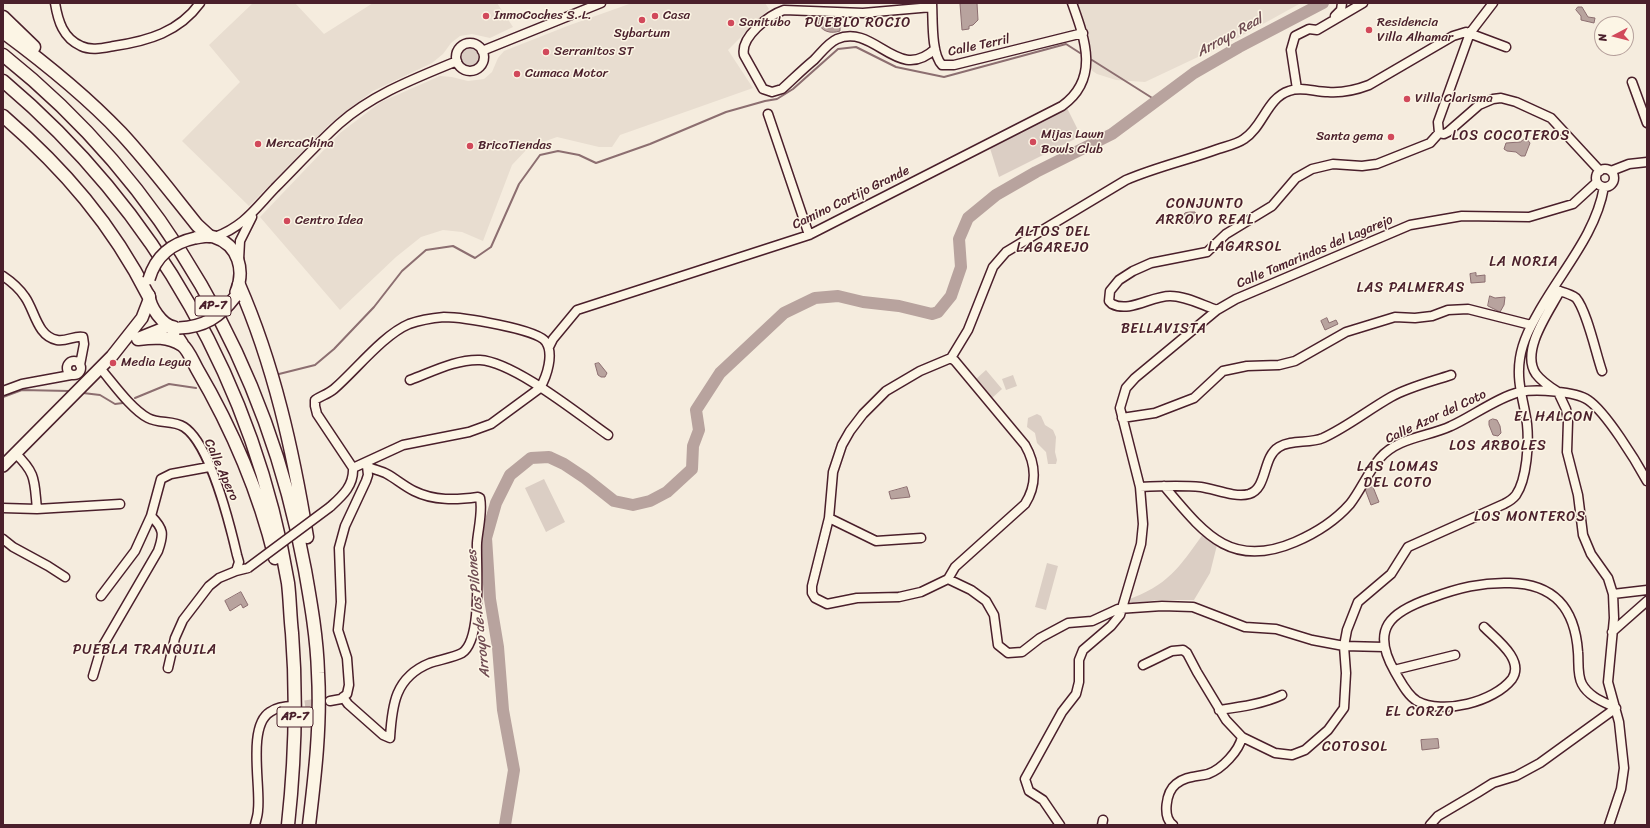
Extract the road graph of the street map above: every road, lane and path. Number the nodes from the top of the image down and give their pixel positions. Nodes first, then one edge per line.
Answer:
1 (55, 3) edge
2 (200, 3) edge
3 (601, 3) edge
4 (1072, 3) edge
5 (1355, 3) edge
6 (1364, 3) edge
7 (1493, 3) edge
8 (588, 5) edge
9 (932, 5) edge
10 (1342, 5) edge
11 (3, 17) edge
12 (1309, 29) junction
13 (3, 32) edge
14 (1083, 33) junction
15 (1470, 33) junction
16 (1506, 48) dead end
17 (935, 49) junction
18 (482, 51) junction
19 (3, 55) edge
20 (457, 62) junction
21 (3, 81) edge
22 (1632, 82) dead end
23 (74, 88) junction
24 (1297, 89) junction
25 (768, 114) dead end
26 (3, 116) edge
27 (1647, 123) edge
28 (1439, 134) junction
29 (1647, 162) edge
30 (1600, 171) junction
31 (1611, 171) junction
32 (1600, 185) junction
33 (255, 211) junction
34 (809, 234) junction
35 (212, 237) junction
36 (239, 260) junction
37 (3, 276) edge
38 (239, 285) junction
39 (1556, 290) junction
40 (149, 298) junction
41 (1218, 310) junction
42 (1531, 325) junction
43 (173, 327) junction
44 (138, 339) junction
45 (183, 346) junction
46 (549, 347) junction
47 (112, 356) junction
48 (951, 358) junction
49 (75, 366) junction
50 (98, 370) junction
51 (1602, 371) dead end
52 (1451, 375) dead end
53 (59, 376) junction
54 (410, 380) dead end
55 (540, 388) junction
56 (3, 392) edge
57 (1520, 392) junction
58 (1558, 392) junction
59 (1122, 418) junction
60 (608, 435) dead end
61 (15, 454) junction
62 (365, 465) junction
63 (3, 466) edge
64 (209, 467) junction
65 (353, 468) junction
66 (1647, 481) edge
67 (1164, 486) junction
68 (1140, 487) junction
69 (120, 504) dead end
70 (3, 508) edge
71 (37, 509) junction
72 (151, 516) junction
73 (829, 518) junction
74 (921, 538) dead end
75 (3, 540) edge
76 (236, 571) junction
77 (66, 577) dead end
78 (948, 579) junction
79 (1647, 590) edge
80 (1612, 594) junction
81 (102, 596) dead end
82 (1647, 601) edge
83 (1122, 608) junction
84 (290, 610) junction
85 (314, 618) junction
86 (1484, 627) dead end
87 (1612, 632) junction
88 (1344, 646) junction
89 (1384, 647) junction
90 (1456, 654) dead end
91 (1143, 665) dead end
92 (168, 668) dead end
93 (1394, 670) junction
94 (93, 676) dead end
95 (1282, 695) dead end
96 (343, 697) junction
97 (330, 701) tunnel mouth
98 (293, 706) tunnel mouth
99 (1616, 708) junction
100 (1219, 710) junction
101 (1242, 737) junction
102 (255, 825) edge
103 (288, 825) edge
104 (309, 825) edge
105 (1060, 825) edge
106 (1173, 825) edge
107 (1430, 825) edge
108 (1609, 825) edge

1 - 2 street
3 - 8 street
4 - 14 street, Camino Cortijo Grande
5 - 10 street
6 - 12 street
7 - 15 street
8 - 18 street
9 - 17 street, Calle Terril
9 - 17 street
10 - 12 street
11 - 23 highway
12 - 24 street
13 - 23 highway
14 - 17 street, Calle Terril
14 - 34 street, Camino Cortijo Grande
15 - 16 street
15 - 24 street
15 - 28 street
18 - 20 street
18 - 20 street
19 - 85 highway, AP-7
20 - 33 street
21 - 84 highway, AP-7
22 - 27 street
23 - 35 highway
24 - 48 street
25 - 34 street
26 - 40 highway
28 - 30 street
28 - 41 street
29 - 31 street
30 - 31 street
30 - 32 street
31 - 32 street
32 - 39 street
32 - 41 street, Calle Tamarindos del Lagarejo
33 - 35 street
33 - 36 street
34 - 46 street, Camino Cortijo Grande
35 - 36 main road
35 - 40 main road, bridge
36 - 38 main road
37 - 49 street
38 - 43 main road, bridge
38 - 85 highway
39 - 42 street
39 - 51 street
39 - 58 street
40 - 43 main road
40 - 47 main road
41 - 59 street, Calle Tamarindos del Lagarejo
42 - 57 street
42 - 59 street
43 - 44 main road
43 - 45 highway
44 - 45 highway
44 - 47 main road
45 - 84 highway
46 - 55 street
46 - 65 street
47 - 50 main road
48 - 73 street
48 - 78 street
49 - 50 street
49 - 53 street
49 - 53 street
50 - 61 main road
50 - 64 street, Calle Apero
52 - 67 street
53 - 56 street
54 - 55 street
55 - 60 street
55 - 62 street
57 - 58 street
57 - 67 street, Calle Azor del Coto
57 - 88 street
58 - 66 street
58 - 80 street
59 - 68 street, Calle Tamarindos del Lagarejo
61 - 63 main road
61 - 71 street
62 - 65 street
62 - 96 street
62 - 96 street
64 - 72 street
64 - 76 street, Calle Apero
65 - 76 street, bridge
67 - 68 street
68 - 83 street, Calle Tamarindos del Lagarejo
69 - 71 street
70 - 71 street
72 - 81 street
72 - 94 street
73 - 74 street
73 - 78 street
75 - 77 street
76 - 92 street
78 - 83 street
79 - 80 street
80 - 87 street
82 - 87 street
83 - 88 street
83 - 105 street, Calle Tamarindos del Lagarejo
84 - 103 highway, AP-7
85 - 104 highway, AP-7
86 - 93 street
87 - 99 street
88 - 89 street
88 - 101 street
89 - 93 street
89 - 99 street
90 - 93 street
91 - 100 street
95 - 100 street
96 - 97 street
98 - 102 street
99 - 107 street
99 - 108 street
100 - 101 street
101 - 106 street

